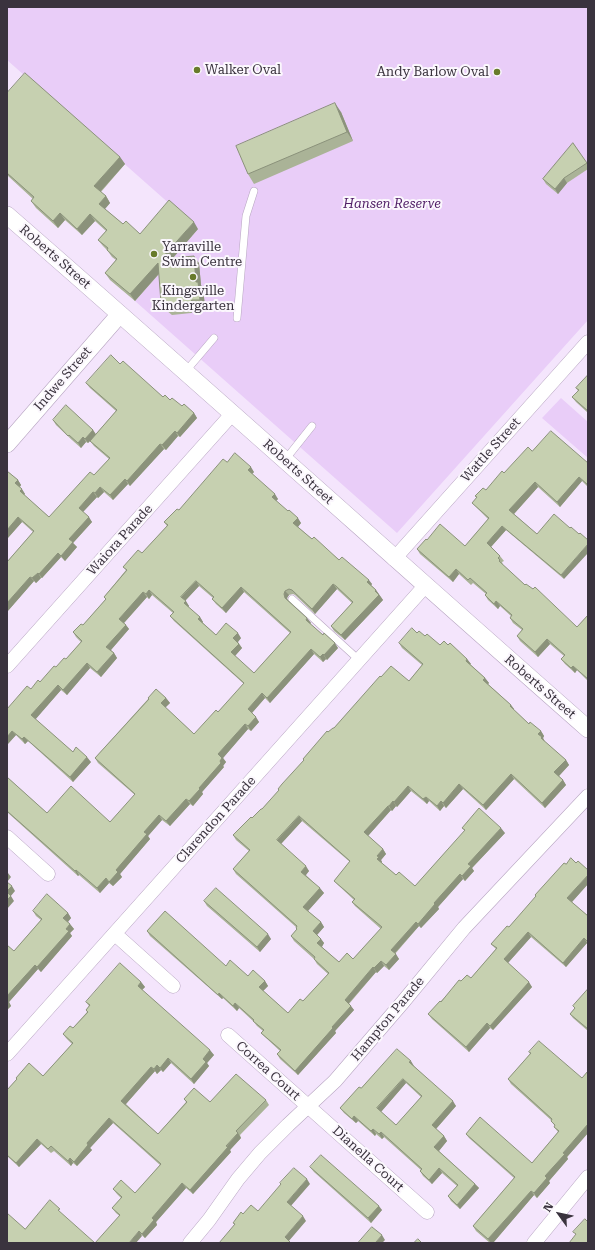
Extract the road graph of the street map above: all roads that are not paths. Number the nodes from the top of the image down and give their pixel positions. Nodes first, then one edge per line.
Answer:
1 (254, 191) dead end
2 (7, 215) edge
3 (120, 314) junction
4 (237, 318) dead end
5 (214, 338) dead end
6 (588, 342) edge
7 (185, 372) junction
8 (233, 413) junction
9 (312, 426) dead end
10 (7, 444) edge
11 (285, 460) junction
12 (394, 559) junction
13 (425, 586) junction
14 (292, 599) edge
15 (359, 660) junction
16 (7, 666) edge
17 (588, 729) edge
18 (588, 796) edge
19 (7, 837) edge
20 (48, 874) dead end
21 (115, 934) junction
22 (172, 986) dead end
23 (228, 1035) dead end
24 (7, 1054) edge
25 (308, 1107) junction
26 (588, 1177) edge
27 (427, 1212) dead end
28 (190, 1243) edge
29 (534, 1243) edge

1 - 4 lane
2 - 3 street, Roberts Street
3 - 7 street, Roberts Street
3 - 10 street, Indwe Street
5 - 7 lane
6 - 12 street, Wattle Street
7 - 8 street, Roberts Street
8 - 11 street, Roberts Street
8 - 16 street, Waiora Parade
9 - 11 lane
11 - 12 street, Roberts Street
12 - 13 street, Roberts Street
13 - 15 street, Clarendon Parade
13 - 17 street, Roberts Street
14 - 15 lane
15 - 21 street, Clarendon Parade
18 - 25 street, Hampton Parade
19 - 20 street
21 - 22 street
21 - 24 street, Clarendon Parade
23 - 25 street, Correa Court
25 - 27 street, Dianella Court
25 - 28 street, Hampton Parade
26 - 29 street

